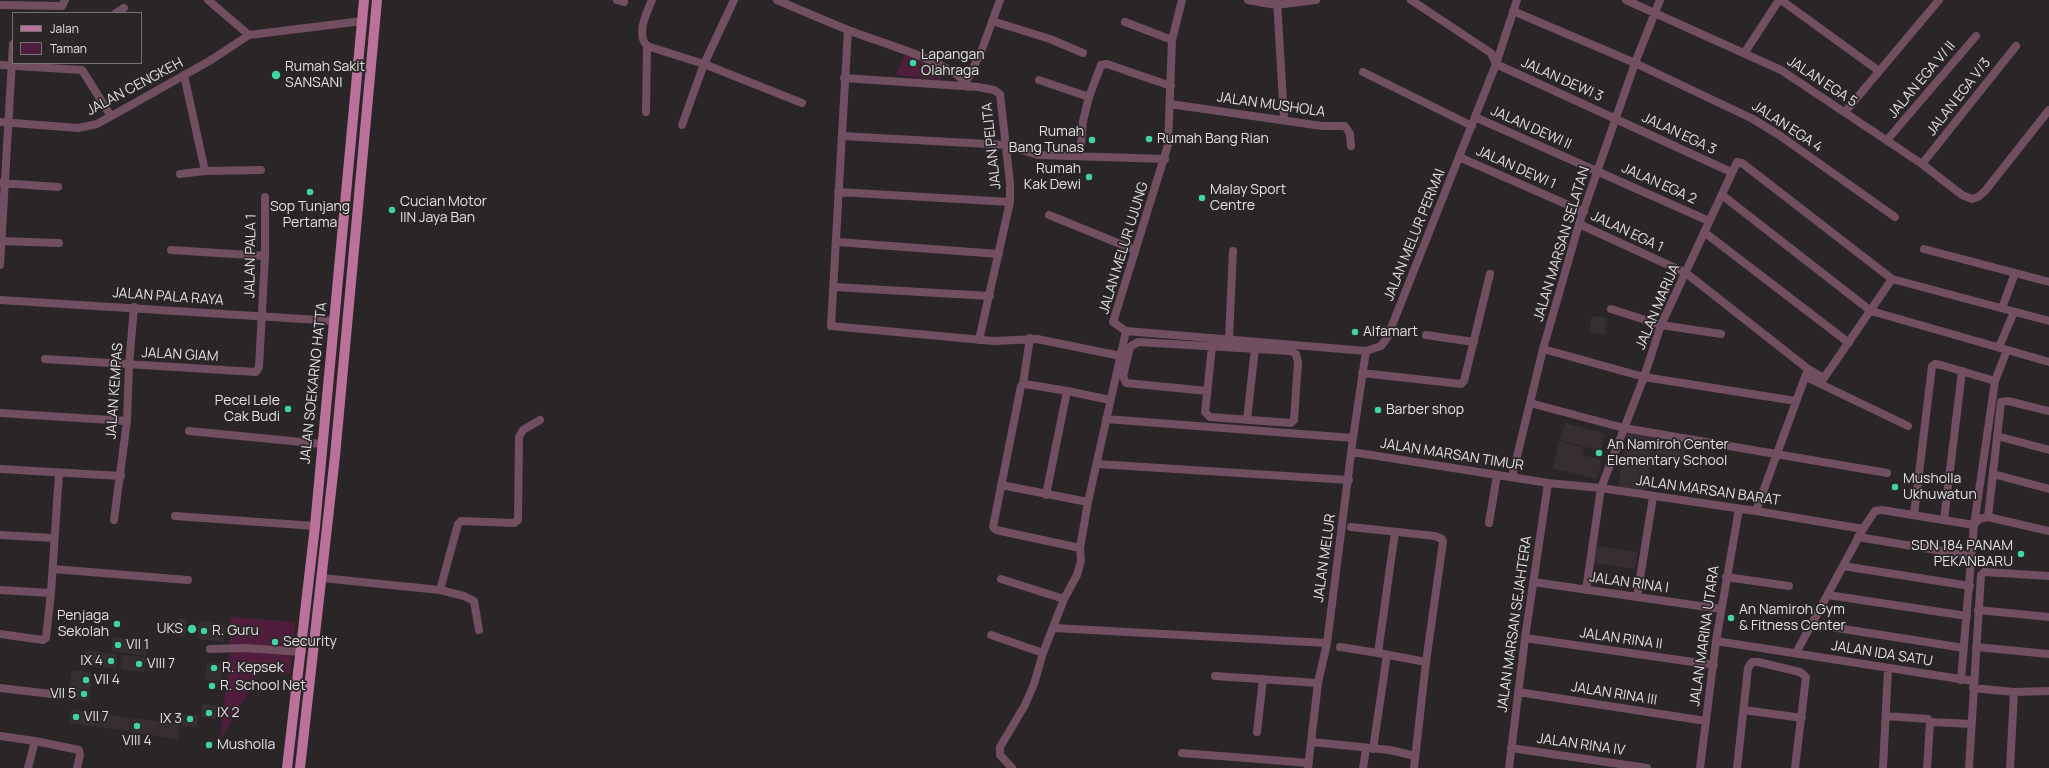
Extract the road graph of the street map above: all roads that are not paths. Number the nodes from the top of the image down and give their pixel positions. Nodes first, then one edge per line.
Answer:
1 (65, 0) edge
2 (208, 0) edge
3 (364, 0) edge
4 (377, 0) edge
5 (652, 0) edge
6 (734, 0) edge
7 (776, 0) edge
8 (1000, 0) edge
9 (1182, 0) edge
10 (1248, 0) edge
11 (1316, 0) edge
12 (1411, 0) edge
13 (1516, 0) edge
14 (1626, 0) edge
15 (1660, 0) edge
16 (1780, 0) edge
17 (1939, 0) edge
18 (1277, 3) edge
19 (0, 6) edge
20 (124, 8) dead end
21 (14, 10) edge
22 (1513, 11) junction
23 (118, 12) edge
24 (1655, 13) junction
25 (362, 21) junction
26 (992, 21) junction
27 (1125, 22) dead end
28 (848, 30) junction
29 (249, 35) junction
30 (1976, 36) dead end
31 (1172, 40) junction
32 (647, 46) junction
33 (2016, 46) dead end
34 (1745, 52) junction
35 (1082, 53) dead end
36 (1635, 63) junction
37 (704, 64) junction
38 (1496, 64) junction
39 (0, 65) edge
40 (63, 65) edge
41 (12, 66) junction
42 (1879, 71) junction
43 (1363, 72) dead end
44 (184, 76) junction
45 (844, 78) junction
46 (356, 80) junction
47 (1039, 80) dead end
48 (370, 81) junction
49 (967, 84) junction
50 (1171, 86) junction
51 (1089, 97) junction
52 (802, 102) dead end
53 (1170, 104) junction
54 (2049, 110) edge
55 (646, 112) dead end
56 (1845, 112) junction
57 (111, 116) junction
58 (1476, 117) junction
59 (1284, 119) junction
60 (1616, 119) junction
61 (0, 122) edge
62 (9, 123) junction
63 (682, 125) dead end
64 (1472, 126) junction
65 (842, 136) junction
66 (1887, 140) junction
67 (1006, 145) junction
68 (1351, 146) dead end
69 (1080, 156) junction
70 (1459, 157) junction
71 (1165, 159) junction
72 (1922, 164) junction
73 (260, 170) dead end
74 (205, 171) junction
75 (1598, 172) junction
76 (1731, 172) junction
77 (180, 174) dead end
78 (2, 183) edge
79 (58, 187) dead end
80 (838, 192) junction
81 (1722, 195) junction
82 (266, 197) dead end
83 (1010, 202) junction
84 (1584, 212) junction
85 (1049, 215) dead end
86 (1895, 217) dead end
87 (1709, 220) junction
88 (1579, 224) junction
89 (1704, 232) junction
90 (1, 241) edge
91 (837, 242) junction
92 (60, 243) dead end
93 (1924, 249) dead end
94 (171, 250) dead end
95 (1135, 250) junction
96 (1233, 251) dead end
97 (999, 254) junction
98 (265, 256) junction
99 (0, 265) edge
100 (2015, 273) junction
101 (1490, 274) dead end
102 (1686, 274) junction
103 (1892, 279) junction
104 (2049, 282) edge
105 (834, 287) junction
106 (990, 296) junction
107 (0, 300) edge
108 (134, 307) junction
109 (1611, 308) dead end
110 (2002, 308) junction
111 (1871, 311) junction
112 (2014, 312) junction
113 (263, 316) junction
114 (334, 321) junction
115 (2049, 321) edge
116 (1662, 325) junction
117 (1126, 331) junction
118 (1721, 334) dead end
119 (1426, 335) dead end
120 (1030, 338) junction
121 (1229, 339) junction
122 (979, 340) junction
123 (1212, 342) junction
124 (1474, 342) junction
125 (1849, 343) junction
126 (1255, 348) junction
127 (1999, 348) junction
128 (1544, 349) junction
129 (2007, 350) junction
130 (1366, 351) junction
131 (1121, 356) junction
132 (45, 359) dead end
133 (2049, 362) edge
134 (129, 365) junction
135 (1808, 369) junction
136 (1962, 371) junction
137 (1362, 373) junction
138 (1644, 377) junction
139 (1806, 377) junction
140 (1995, 381) junction
141 (1023, 384) junction
142 (1067, 391) junction
143 (1208, 391) junction
144 (1110, 400) junction
145 (1796, 401) junction
146 (1530, 403) junction
147 (2049, 411) edge
148 (0, 413) edge
149 (1106, 418) junction
150 (540, 420) dead end
151 (1247, 420) junction
152 (127, 421) junction
153 (1908, 426) dead end
154 (1624, 428) junction
155 (189, 431) dead end
156 (1997, 436) junction
157 (1353, 438) junction
158 (322, 444) junction
159 (2049, 450) edge
160 (1352, 452) junction
161 (1777, 454) junction
162 (1097, 464) junction
163 (0, 469) edge
164 (59, 473) junction
165 (1887, 473) dead end
166 (1993, 474) junction
167 (1497, 475) junction
168 (121, 476) junction
169 (1512, 477) junction
170 (1349, 480) junction
171 (1548, 483) junction
172 (1001, 485) junction
173 (1601, 488) junction
174 (2049, 489) edge
175 (1046, 495) junction
176 (1653, 496) junction
177 (1088, 502) junction
178 (1739, 509) junction
179 (1756, 511) junction
180 (1914, 515) junction
181 (175, 516) dead end
182 (1988, 517) junction
183 (114, 520) dead end
184 (1944, 520) junction
185 (1489, 523) dead end
186 (1974, 525) junction
187 (315, 526) junction
188 (1350, 526) dead end
189 (1863, 529) junction
190 (2049, 531) edge
191 (1395, 532) junction
192 (0, 535) edge
193 (54, 538) junction
194 (1858, 538) junction
195 (1080, 548) junction
196 (1972, 556) junction
197 (1843, 566) junction
198 (53, 569) junction
199 (2049, 576) edge
200 (322, 578) junction
201 (1726, 578) junction
202 (1001, 579) dead end
203 (188, 580) dead end
204 (1533, 582) junction
205 (1789, 586) dead end
206 (1970, 586) junction
207 (0, 590) edge
208 (440, 590) junction
209 (1586, 590) junction
210 (51, 593) junction
211 (1828, 594) junction
212 (1637, 597) junction
213 (1064, 600) junction
214 (1722, 609) junction
215 (1978, 610) junction
216 (1968, 616) junction
217 (2049, 617) edge
218 (1812, 624) junction
219 (1054, 628) junction
220 (479, 630) dead end
221 (0, 634) edge
222 (991, 635) dead end
223 (1525, 638) junction
224 (1716, 641) junction
225 (1327, 643) junction
226 (1340, 647) dead end
227 (1976, 647) junction
228 (1964, 648) junction
229 (210, 649) dead end
230 (302, 652) junction
231 (1043, 653) junction
232 (1378, 653) junction
233 (1796, 653) junction
234 (2049, 654) edge
235 (1387, 655) junction
236 (1426, 662) junction
237 (1714, 665) junction
238 (1888, 669) junction
239 (1215, 676) dead end
240 (1263, 679) junction
241 (1961, 680) junction
242 (1318, 684) junction
243 (1973, 684) junction
244 (0, 688) edge
245 (2049, 691) edge
246 (1518, 692) junction
247 (2014, 692) junction
248 (60, 695) dead end
249 (295, 708) junction
250 (307, 708) junction
251 (1744, 710) junction
252 (1886, 716) junction
253 (1802, 718) junction
254 (1706, 721) junction
255 (1930, 722) junction
256 (1971, 724) junction
257 (1257, 732) dead end
258 (0, 736) edge
259 (35, 741) junction
260 (1312, 742) junction
261 (1511, 748) junction
262 (1370, 749) junction
263 (1182, 753) dead end
264 (1416, 756) junction
265 (1309, 765) edge
266 (28, 768) edge
267 (77, 768) edge
268 (287, 768) edge
269 (300, 768) edge
270 (1012, 768) edge
271 (1363, 768) edge
272 (1414, 768) edge
273 (1509, 768) edge
274 (1647, 768) edge
275 (1700, 768) edge
276 (1736, 768) edge
277 (1795, 768) edge
278 (1883, 768) edge
279 (1927, 768) edge
280 (1969, 768) edge
281 (2010, 768) edge

1 - 21 street
2 - 29 street
3 - 25 main road, JALAN SOEKARNO HATTA
4 - 48 main road, JALAN SOEKARNO HATTA
5 - 32 street
6 - 37 street
7 - 28 street
8 - 26 street
9 - 31 street, JALAN MELUR UJUNG
10 - 18 street
11 - 18 street
12 - 38 street
13 - 22 street, JALAN MELUR PERMAI
14 - 24 street, JALAN EGA 5
15 - 24 street, JALAN MARSAN SELATAN
16 - 34 street
16 - 42 street
17 - 42 street
18 - 59 street
19 - 21 street
20 - 23 street
22 - 36 street, JALAN EGA 4
22 - 38 street, JALAN MELUR PERMAI
24 - 34 street, JALAN EGA 5
24 - 36 street, JALAN MARSAN SELATAN
25 - 29 street
25 - 46 main road, JALAN SOEKARNO HATTA
26 - 35 street
26 - 49 street
27 - 31 street
28 - 45 street
28 - 49 street
29 - 44 street, JALAN CENGKEH
30 - 66 street, JALAN EGA V/ II
31 - 50 street, JALAN MELUR UJUNG
32 - 37 street
32 - 55 street
33 - 72 street, JALAN EGA V/3
34 - 56 street, JALAN EGA 5
36 - 60 street, JALAN MARSAN SELATAN
36 - 86 street, JALAN EGA 4
37 - 52 street
37 - 63 street
38 - 58 street, JALAN MELUR PERMAI
38 - 60 street, JALAN DEWI 3
39 - 41 street
40 - 41 street
40 - 57 street
41 - 62 street
42 - 56 street
43 - 64 street
44 - 57 street, JALAN CENGKEH
44 - 74 street
45 - 49 street
45 - 65 street
46 - 48 main road
46 - 114 main road, JALAN SOEKARNO HATTA
47 - 51 street
48 - 200 main road, JALAN SOEKARNO HATTA
49 - 67 street, JALAN PELITA
50 - 51 street
50 - 53 street, JALAN MELUR UJUNG
51 - 69 street
53 - 59 street, JALAN MUSHOLA
53 - 71 street, JALAN MELUR UJUNG
54 - 72 street, JALAN EGA 5
56 - 66 street, JALAN EGA 5
57 - 62 street, JALAN CENGKEH
58 - 64 street, JALAN MELUR PERMAI
58 - 75 street, JALAN DEWI II
59 - 68 street, JALAN MUSHOLA
60 - 75 street, JALAN MARSAN SELATAN
60 - 76 street, JALAN EGA 3
61 - 62 street, JALAN CENGKEH
62 - 78 street
64 - 70 street, JALAN MELUR PERMAI
65 - 67 street
65 - 80 street
66 - 72 street, JALAN EGA 5
67 - 69 street
67 - 83 street, JALAN PELITA
69 - 71 street
70 - 84 street, JALAN DEWI 1
70 - 130 street, JALAN MELUR PERMAI
71 - 95 street, JALAN MELUR UJUNG
73 - 74 street
74 - 77 street
75 - 84 street, JALAN MARSAN SELATAN
75 - 87 street, JALAN EGA 2
76 - 81 street, JALAN MARIJA
76 - 103 street, JALAN MARIJA
78 - 79 street
78 - 90 street
80 - 83 street
80 - 91 street
81 - 87 street, JALAN MARIJA
81 - 111 street
82 - 98 street, JALAN PALA 1
83 - 97 street, JALAN PELITA
84 - 88 street, JALAN MARSAN SELATAN
85 - 95 street
87 - 89 street, JALAN MARIJA
88 - 102 street, JALAN EGA 1
88 - 128 street, JALAN MARSAN SELATAN
89 - 102 street, JALAN MARIJA
89 - 125 street
90 - 92 street
90 - 99 street
91 - 97 street
91 - 105 street
93 - 100 street
94 - 98 street
95 - 117 street, JALAN MELUR UJUNG
96 - 121 street
97 - 106 street, JALAN PELITA
98 - 113 street, JALAN PALA 1
100 - 104 street
100 - 110 street
101 - 124 street
102 - 116 street, JALAN MARIJA
102 - 135 street, JALAN EGA 1
103 - 110 street
103 - 111 street
105 - 106 street
105 - 122 street
106 - 122 street, JALAN PELITA
107 - 108 street, JALAN PALA RAYA
108 - 113 street, JALAN PALA RAYA
108 - 134 street, JALAN KEMPAS
109 - 116 street
110 - 112 street
111 - 125 street
111 - 127 street
112 - 115 street
112 - 127 street
113 - 114 street, JALAN PALA RAYA
113 - 134 street, JALAN GIAM
114 - 158 main road, JALAN SOEKARNO HATTA
116 - 118 street
116 - 138 street, JALAN MARIJA
117 - 123 street, JALAN MELUR UJUNG
117 - 131 street
119 - 124 street
120 - 122 street
120 - 131 street
120 - 141 street
121 - 123 street, JALAN MELUR UJUNG
121 - 130 street, JALAN MELUR UJUNG
123 - 126 street
123 - 143 street
123 - 143 street
124 - 137 street
125 - 135 street, JALAN EGA 1
126 - 151 street
126 - 151 street
127 - 129 street
128 - 138 street
128 - 146 street, JALAN MARSAN SELATAN
129 - 133 street
129 - 140 street
130 - 137 street, JALAN MELUR
131 - 144 street
132 - 134 street, JALAN GIAM
134 - 152 street, JALAN KEMPAS
135 - 139 street
136 - 140 street
136 - 180 street
136 - 184 street
137 - 157 street, JALAN MELUR
138 - 145 street
138 - 154 street, JALAN MARIJA
139 - 145 street
139 - 153 street
140 - 186 street
141 - 142 street
141 - 172 street
142 - 144 street
142 - 175 street
143 - 151 street
144 - 149 street
145 - 161 street
146 - 154 street
146 - 169 street, JALAN MARSAN SELATAN
147 - 156 street
148 - 152 street
149 - 157 street
149 - 162 street
150 - 208 street
152 - 168 street, JALAN KEMPAS
154 - 161 street
154 - 173 street, JALAN MARIJA
155 - 158 street
156 - 159 street
156 - 166 street
157 - 160 street, JALAN MELUR
158 - 187 main road, JALAN SOEKARNO HATTA
160 - 167 street, JALAN MARSAN TIMUR
160 - 170 street, JALAN MELUR
161 - 165 street
161 - 179 street
162 - 170 street
162 - 177 street
163 - 164 street
164 - 168 street
164 - 193 street
166 - 174 street
166 - 182 street
167 - 169 street, JALAN MARSAN TIMUR
167 - 185 street
168 - 183 street, JALAN KEMPAS
169 - 171 street, JALAN MARSAN TIMUR
170 - 225 street, JALAN MELUR
171 - 173 street, JALAN MARSAN BARAT
171 - 204 street, JALAN MARSAN SEJAHTERA
172 - 175 street
172 - 195 street
173 - 176 street, JALAN MARSAN BARAT
173 - 209 street, JALAN MARIJA
175 - 177 street
176 - 178 street, JALAN MARSAN BARAT
176 - 212 street
177 - 195 street
178 - 179 street, JALAN MARSAN BARAT
178 - 201 street, JALAN MARINA UTARA
179 - 189 street, JALAN MARSAN BARAT
180 - 184 street
180 - 189 street
181 - 187 street
182 - 186 street
182 - 190 street
184 - 186 street
186 - 196 street
187 - 230 main road, JALAN SOEKARNO HATTA
188 - 191 street
189 - 194 street
191 - 232 street
191 - 236 street
192 - 193 street
193 - 198 street
194 - 196 street
194 - 197 street
195 - 213 street
196 - 206 street
197 - 206 street
197 - 211 street
198 - 203 street
198 - 210 street
199 - 215 street
200 - 208 street
200 - 250 main road, JALAN SOEKARNO HATTA
201 - 205 street
201 - 214 street, JALAN MARINA UTARA
202 - 213 street
204 - 209 street, JALAN RINA I
204 - 223 street, JALAN MARSAN SEJAHTERA
206 - 216 street
207 - 210 street
208 - 220 street
209 - 212 street, JALAN RINA I
210 - 221 street
211 - 216 street
211 - 218 street
212 - 214 street, JALAN RINA I
213 - 219 street
214 - 224 street, JALAN MARINA UTARA
215 - 217 street
215 - 227 street
216 - 228 street
218 - 228 street
218 - 233 street
219 - 225 street
219 - 231 street
222 - 231 street
223 - 237 street, JALAN RINA II
223 - 246 street, JALAN MARSAN SEJAHTERA
224 - 233 street, JALAN IDA SATU
224 - 237 street, JALAN MARINA UTARA
225 - 242 street, JALAN MELUR
226 - 232 street
227 - 234 street
227 - 243 street
228 - 241 street
229 - 230 street
230 - 249 main road, JALAN SOEKARNO HATTA
231 - 270 street
232 - 235 street
233 - 238 street, JALAN IDA SATU
235 - 236 street
235 - 262 street
236 - 264 street
237 - 254 street, JALAN MARINA UTARA
238 - 241 street, JALAN IDA SATU
238 - 252 street
239 - 240 street
240 - 242 street
240 - 257 street
241 - 243 street, JALAN IDA SATU
242 - 260 street, JALAN MELUR
243 - 247 street, JALAN IDA SATU
243 - 256 street
244 - 248 street
245 - 247 street, JALAN IDA SATU
246 - 254 street, JALAN RINA III
246 - 261 street, JALAN MARSAN SEJAHTERA
247 - 281 street
249 - 250 main road
249 - 268 main road, JALAN SOEKARNO HATTA
250 - 269 main road, JALAN SOEKARNO HATTA
251 - 253 street
251 - 253 street
251 - 276 street
252 - 255 street
252 - 278 street
253 - 277 street
254 - 275 street, JALAN MARINA UTARA
255 - 256 street
255 - 279 street
256 - 280 street
258 - 259 street
259 - 266 street
259 - 267 street
260 - 262 street
260 - 265 street, JALAN MELUR
261 - 273 street, JALAN MARSAN SEJAHTERA
261 - 274 street, JALAN RINA IV
262 - 264 street
262 - 271 street
263 - 265 street
264 - 272 street

